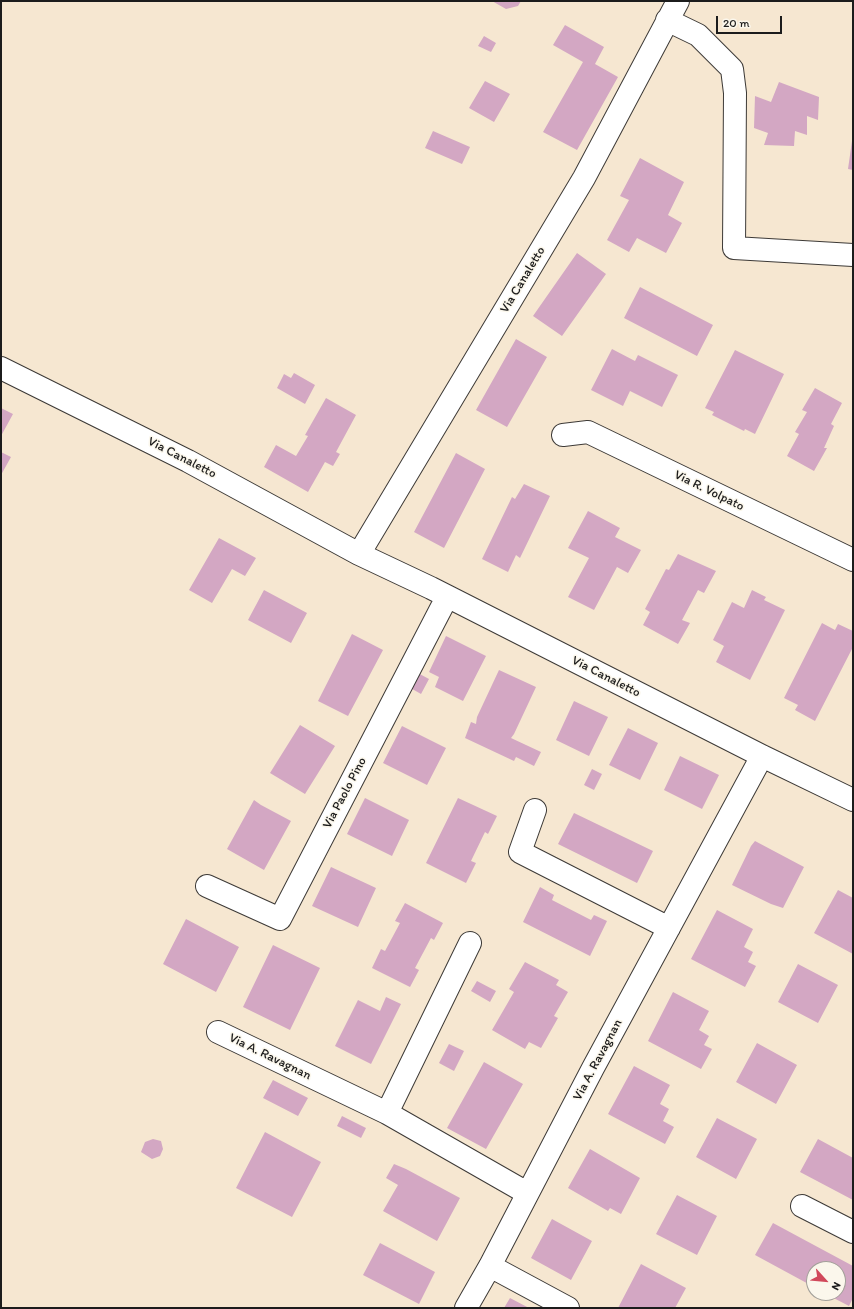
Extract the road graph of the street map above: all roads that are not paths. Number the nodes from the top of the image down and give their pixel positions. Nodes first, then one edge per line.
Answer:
1 (678, 1) edge
2 (667, 20) junction
3 (853, 255) edge
4 (1, 368) edge
5 (563, 435) dead end
6 (359, 554) junction
7 (853, 560) edge
8 (447, 597) junction
9 (762, 756) junction
10 (853, 800) edge
11 (535, 810) dead end
12 (207, 886) dead end
13 (669, 928) junction
14 (470, 943) dead end
15 (218, 1032) dead end
16 (387, 1113) junction
17 (527, 1193) junction
18 (802, 1206) dead end
19 (853, 1232) edge
20 (490, 1266) junction
21 (466, 1308) edge
22 (568, 1308) edge

1 - 2 street, Via Canaletto
2 - 3 street
2 - 6 street, Via Canaletto
4 - 6 street, Via Canaletto
5 - 7 street, Via R. Volpato
6 - 8 street, Via Canaletto
8 - 9 street, Via Canaletto
8 - 12 street, Via Paolo Pino
9 - 10 street, Via Canaletto
9 - 13 street, Via A. Ravagnan
11 - 13 street
13 - 17 street, Via A. Ravagnan
14 - 16 street
15 - 16 street, Via A. Ravagnan
16 - 17 street, Via A. Ravagnan
17 - 20 street, Via A. Ravagnan
18 - 19 street
20 - 21 street, Via A. Ravagnan
20 - 22 street

